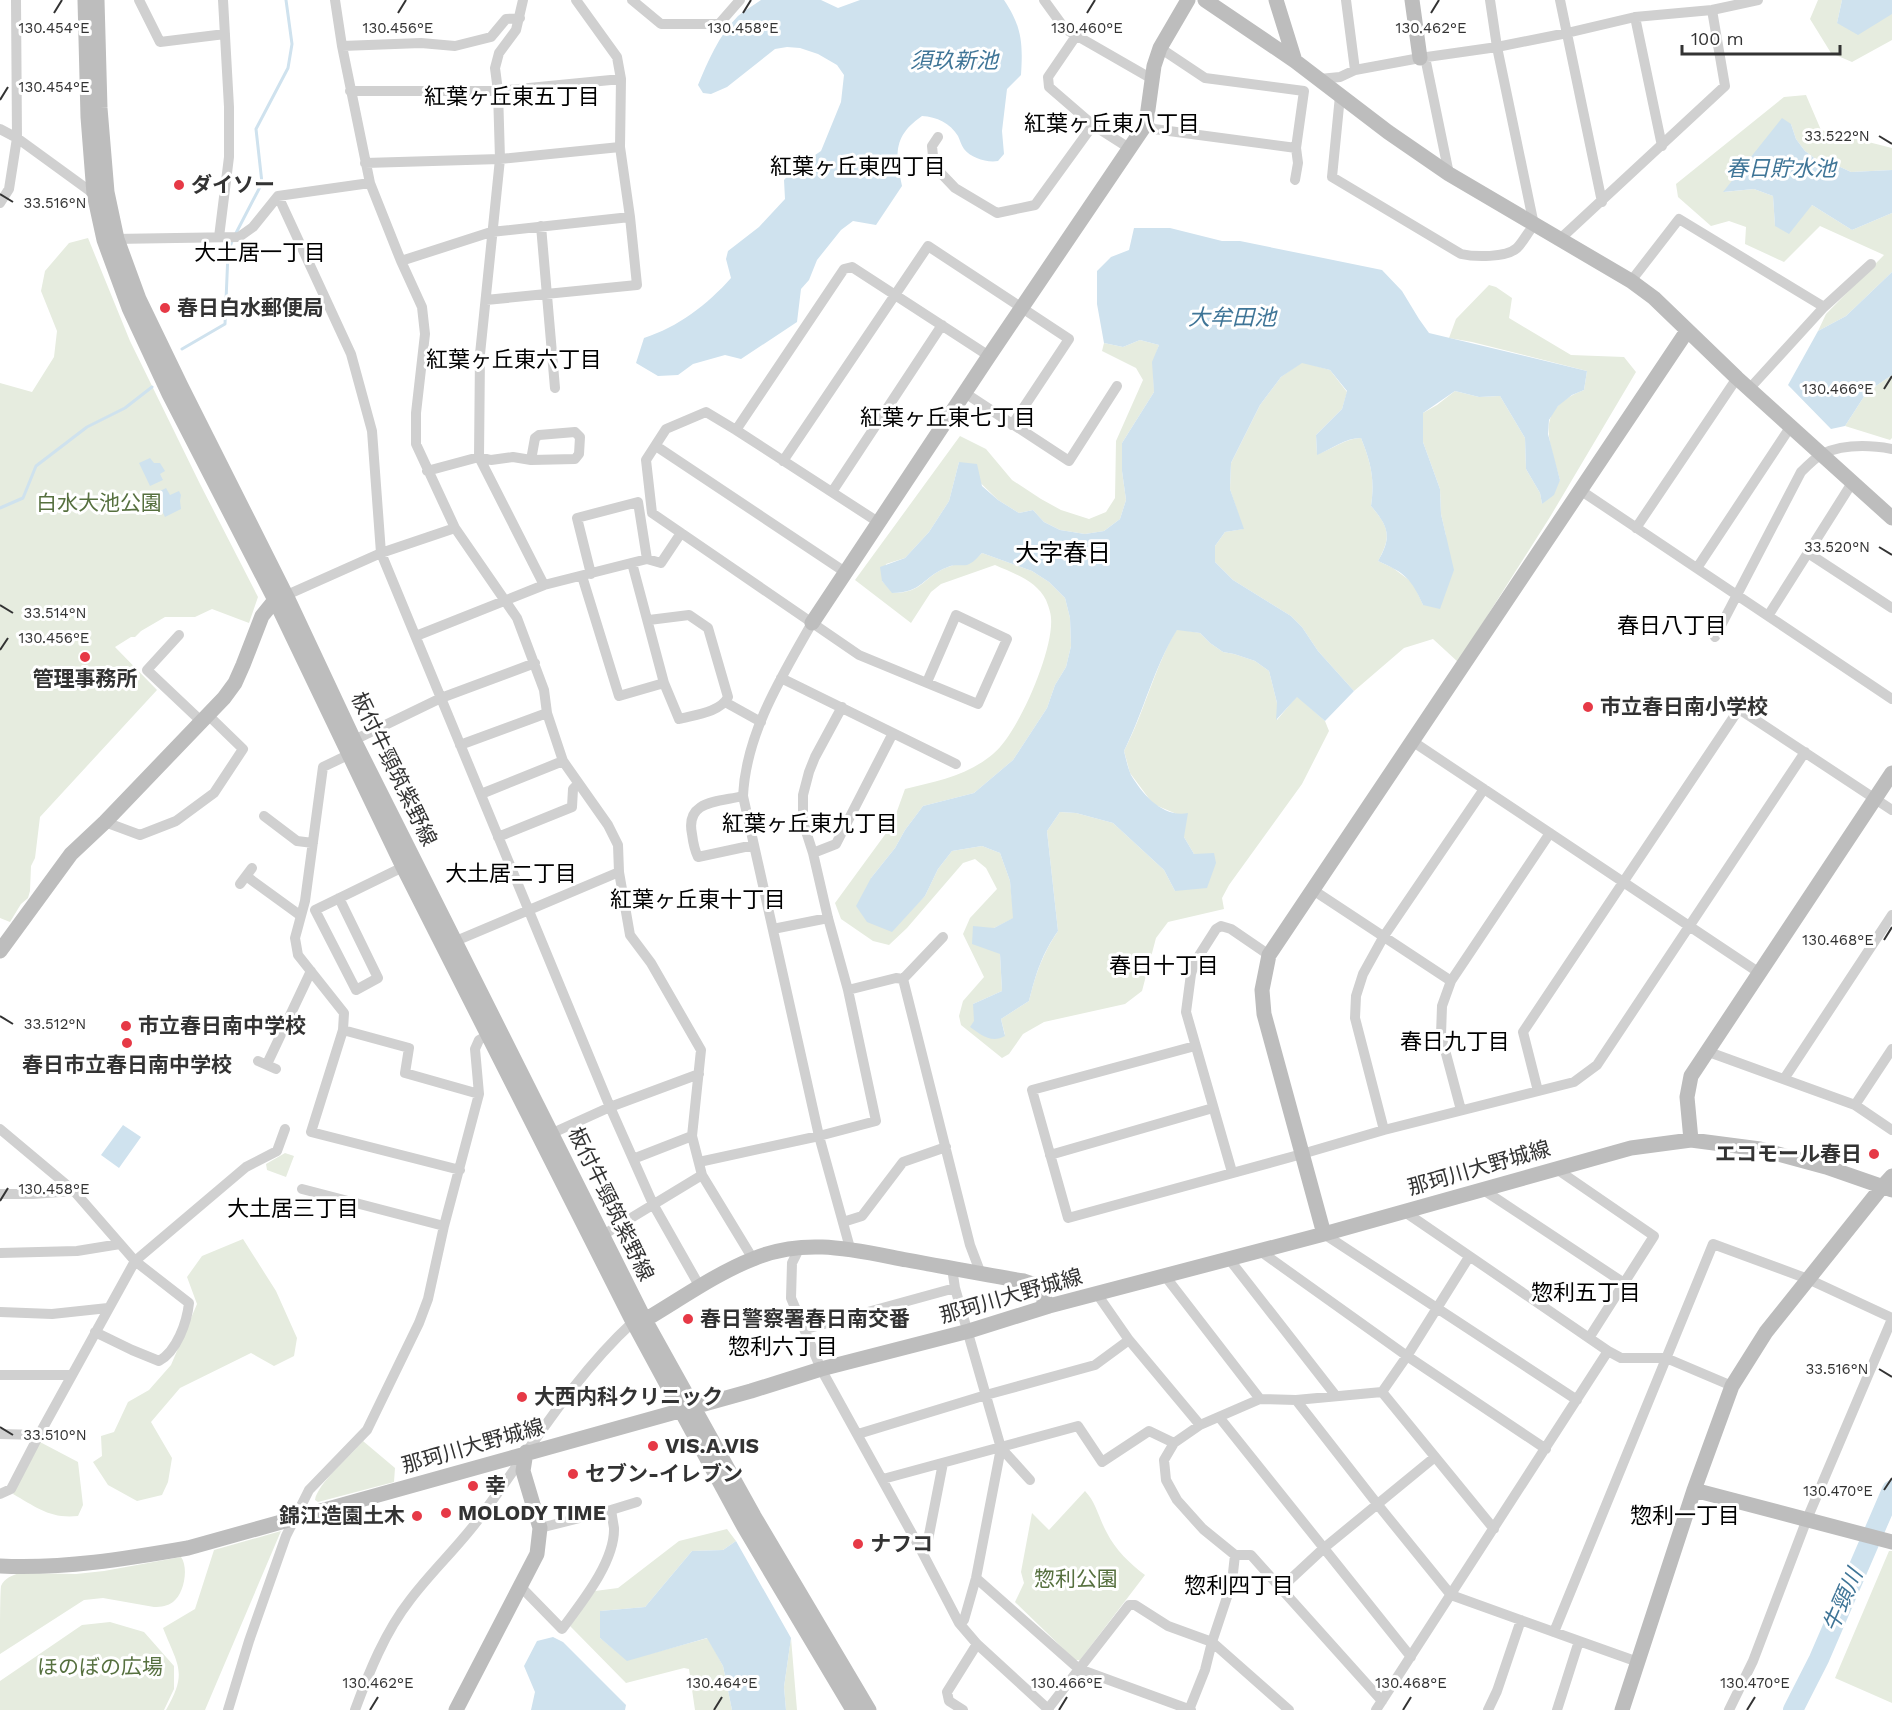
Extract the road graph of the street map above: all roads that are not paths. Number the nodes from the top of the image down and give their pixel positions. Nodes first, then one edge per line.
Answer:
1 (16, 0) edge
2 (85, 0) edge
3 (97, 0) edge
4 (139, 0) edge
5 (223, 0) edge
6 (335, 0) edge
7 (523, 0) edge
8 (576, 0) edge
9 (632, 0) edge
10 (740, 0) edge
11 (1044, 0) edge
12 (1188, 0) edge
13 (1205, 0) edge
14 (1276, 0) edge
15 (1346, 0) edge
16 (1412, 0) edge
17 (1490, 0) edge
18 (1560, 0) edge
19 (1758, 0) edge
20 (1712, 10) junction
21 (1635, 17) junction
22 (520, 18) junction
23 (1567, 33) junction
24 (225, 34) junction
25 (1076, 36) junction
26 (342, 46) junction
27 (1497, 47) junction
28 (1160, 48) junction
29 (1420, 58) junction
30 (1295, 61) junction
31 (1355, 70) junction
32 (621, 79) junction
33 (1152, 79) junction
34 (1320, 79) junction
35 (350, 91) junction
36 (498, 91) junction
37 (1341, 96) junction
38 (1146, 124) junction
39 (1094, 125) junction
40 (0, 129) edge
41 (938, 137) dead end
42 (17, 138) junction
43 (1662, 146) junction
44 (620, 147) junction
45 (1129, 148) junction
46 (1296, 148) junction
47 (500, 159) junction
48 (365, 163) junction
49 (1449, 174) junction
50 (1295, 180) dead end
51 (370, 183) junction
52 (94, 194) junction
53 (278, 196) junction
54 (1602, 202) junction
55 (0, 203) edge
56 (630, 217) junction
57 (1534, 225) junction
58 (541, 226) junction
59 (491, 232) junction
60 (229, 237) junction
61 (111, 240) junction
62 (1559, 240) junction
63 (401, 261) junction
64 (1871, 264) dead end
65 (1632, 282) junction
66 (546, 295) junction
67 (895, 295) junction
68 (486, 300) junction
69 (1022, 307) junction
70 (1824, 307) junction
71 (942, 325) junction
72 (1687, 331) junction
73 (988, 356) junction
74 (1737, 378) junction
75 (1117, 386) dead end
76 (555, 388) dead end
77 (1750, 388) junction
78 (965, 393) junction
79 (1012, 425) junction
80 (1791, 426) junction
81 (736, 430) junction
82 (656, 446) junction
83 (1892, 449) edge
84 (1821, 454) junction
85 (479, 457) junction
86 (531, 460) junction
87 (783, 461) junction
88 (427, 471) junction
89 (1852, 483) junction
90 (1580, 490) junction
91 (832, 492) junction
92 (1892, 518) edge
93 (878, 522) junction
94 (455, 528) junction
95 (1636, 528) junction
96 (681, 533) junction
97 (1808, 553) junction
98 (381, 554) junction
99 (647, 559) junction
100 (632, 563) junction
101 (1696, 568) junction
102 (845, 573) junction
103 (587, 575) junction
104 (544, 585) junction
105 (1738, 596) junction
106 (281, 598) junction
107 (505, 599) junction
108 (1892, 608) edge
109 (1768, 616) junction
110 (649, 620) junction
111 (812, 623) junction
112 (179, 635) dead end
113 (416, 636) junction
114 (1715, 638) dead end
115 (535, 663) junction
116 (781, 678) junction
117 (927, 682) junction
118 (664, 683) junction
119 (441, 698) junction
120 (1892, 699) edge
121 (725, 702) junction
122 (842, 707) junction
123 (547, 713) junction
124 (205, 718) junction
125 (760, 722) junction
126 (893, 733) junction
127 (1412, 741) junction
128 (460, 745) junction
129 (350, 746) junction
130 (1805, 752) junction
131 (563, 761) junction
132 (956, 764) dead end
133 (1892, 773) edge
134 (578, 784) junction
135 (1484, 789) junction
136 (481, 794) junction
137 (743, 796) junction
138 (1875, 799) junction
139 (1892, 810) edge
140 (264, 816) dead end
141 (105, 822) junction
142 (1550, 833) junction
143 (498, 837) junction
144 (313, 843) junction
145 (754, 845) junction
146 (813, 853) junction
147 (403, 867) junction
148 (619, 872) junction
149 (246, 876) dead end
150 (1622, 881) junction
151 (1313, 890) junction
152 (339, 898) junction
153 (528, 910) junction
154 (1892, 915) edge
155 (301, 916) junction
156 (828, 918) junction
157 (1690, 927) junction
158 (773, 930) junction
159 (1383, 936) junction
160 (943, 937) dead end
161 (449, 944) junction
162 (0, 951) edge
163 (1269, 955) junction
164 (311, 971) junction
165 (1758, 972) junction
166 (903, 979) junction
167 (1451, 981) junction
168 (848, 990) junction
169 (343, 1030) junction
170 (488, 1035) junction
171 (1195, 1046) junction
172 (1892, 1049) edge
173 (1706, 1051) junction
174 (267, 1065) dead end
175 (699, 1074) junction
176 (1784, 1079) junction
177 (1538, 1091) junction
178 (479, 1094) junction
179 (1855, 1105) junction
180 (610, 1107) junction
181 (1213, 1108) junction
182 (1461, 1110) junction
183 (0, 1129) edge
184 (285, 1129) dead end
185 (1384, 1130) junction
186 (1892, 1130) edge
187 (547, 1136) junction
188 (692, 1136) junction
189 (819, 1136) junction
190 (1691, 1140) junction
191 (946, 1147) junction
192 (1302, 1154) junction
193 (1050, 1155) junction
194 (633, 1159) junction
195 (699, 1162) junction
196 (1555, 1168) junction
197 (460, 1170) junction
198 (1232, 1172) junction
199 (702, 1175) junction
200 (1888, 1184) edge
201 (302, 1189) dead end
202 (1482, 1189) junction
203 (74, 1191) junction
204 (0, 1194) edge
205 (653, 1204) junction
206 (1405, 1212) junction
207 (843, 1222) junction
208 (444, 1226) junction
209 (1324, 1234) junction
210 (603, 1235) junction
211 (120, 1244) junction
212 (800, 1247) junction
213 (850, 1248) junction
214 (1260, 1251) junction
215 (0, 1253) edge
216 (1469, 1257) junction
217 (753, 1259) junction
218 (1229, 1259) junction
219 (135, 1261) junction
220 (952, 1269) junction
221 (981, 1274) junction
222 (1165, 1276) junction
223 (1808, 1279) junction
224 (1624, 1283) junction
225 (700, 1287) junction
226 (955, 1288) junction
227 (1097, 1294) junction
228 (1050, 1306) junction
229 (108, 1308) junction
230 (1436, 1309) junction
231 (0, 1312) edge
232 (1892, 1318) edge
233 (639, 1321) junction
234 (806, 1329) junction
235 (969, 1331) junction
236 (95, 1332) junction
237 (1588, 1338) junction
238 (1129, 1340) junction
239 (1608, 1352) junction
240 (1407, 1356) junction
241 (1666, 1358) junction
242 (821, 1368) junction
243 (0, 1375) edge
244 (72, 1375) junction
245 (1732, 1386) junction
246 (1382, 1392) junction
247 (986, 1395) junction
248 (1336, 1396) junction
249 (1260, 1399) junction
250 (1296, 1400) junction
251 (1577, 1400) junction
252 (686, 1409) junction
253 (1218, 1417) junction
254 (1200, 1425) junction
255 (0, 1434) edge
256 (858, 1434) junction
257 (39, 1435) junction
258 (1174, 1443) junction
259 (1001, 1448) junction
260 (1546, 1449) junction
261 (526, 1452) junction
262 (1435, 1457) junction
263 (943, 1463) junction
264 (883, 1479) junction
265 (1030, 1480) dead end
266 (1694, 1490) junction
267 (0, 1494) edge
268 (637, 1502) dead end
269 (1377, 1505) junction
270 (611, 1510) junction
271 (294, 1518) junction
272 (1808, 1519) junction
273 (540, 1527) junction
274 (1494, 1529) junction
275 (1892, 1541) edge
276 (1324, 1548) junction
277 (921, 1550) junction
278 (1235, 1555) junction
279 (0, 1566) edge
280 (976, 1578) junction
281 (520, 1586) junction
282 (1281, 1588) junction
283 (1451, 1595) junction
284 (1521, 1620) junction
285 (959, 1623) junction
286 (1554, 1632) junction
287 (1579, 1641) junction
288 (1212, 1642) junction
289 (977, 1644) junction
290 (1411, 1657) junction
291 (1638, 1662) junction
292 (1079, 1669) junction
293 (1379, 1705) edge
294 (228, 1710) edge
295 (355, 1710) edge
296 (456, 1710) edge
297 (852, 1710) edge
298 (869, 1710) edge
299 (963, 1710) edge
300 (1048, 1710) edge
301 (1190, 1710) edge
302 (1289, 1710) edge
303 (1488, 1710) edge
304 (1557, 1710) edge
305 (1622, 1710) edge
306 (1729, 1710) edge

1 - 42 street
2 - 52 street, 板付牛頸筑紫野線
3 - 61 street, 板付牛頸筑紫野線
4 - 24 street
5 - 24 street
6 - 26 street
7 - 22 street
8 - 32 street
9 - 10 street
11 - 25 street
12 - 28 street
13 - 30 street
14 - 30 street
15 - 31 street
16 - 29 street
17 - 27 street
18 - 23 street
19 - 20 street
20 - 21 street
20 - 43 street
21 - 23 street
21 - 43 street
22 - 26 street
22 - 36 street
23 - 27 street
23 - 54 street
24 - 60 street
25 - 33 street
25 - 39 street
26 - 35 street
27 - 29 street
27 - 57 street
28 - 33 street
28 - 46 street
29 - 31 street
29 - 49 street
30 - 34 street
31 - 34 street
32 - 36 street
32 - 44 street
33 - 38 street
34 - 37 street
35 - 36 street
35 - 48 street
36 - 47 street
37 - 49 street
37 - 57 street
38 - 45 street
38 - 46 street
39 - 41 street
39 - 45 street
40 - 42 street
42 - 52 street
42 - 55 street
43 - 54 street
44 - 47 street
44 - 56 street
45 - 69 street
46 - 50 street
47 - 48 street
47 - 59 street
48 - 51 street
49 - 57 street
51 - 53 street
51 - 63 street
52 - 61 street, 板付牛頸筑紫野線
53 - 60 street
53 - 98 street
54 - 62 street
56 - 58 street
56 - 66 street
57 - 62 street
58 - 59 street
58 - 66 street
59 - 63 street
59 - 68 street
60 - 61 street
61 - 106 street, 板付牛頸筑紫野線
62 - 65 street
63 - 88 street
64 - 70 street
65 - 70 street
65 - 72 street
66 - 68 street
66 - 76 street
67 - 69 street
67 - 71 street
67 - 81 street
67 - 87 street
68 - 85 street
69 - 73 street
69 - 79 street
70 - 77 street
71 - 73 street
71 - 91 street
72 - 74 street
72 - 90 street
73 - 78 street
74 - 77 street
74 - 95 street
75 - 79 street
77 - 80 street
78 - 79 street
78 - 93 street
80 - 84 street
80 - 101 street
81 - 82 street
81 - 87 street
82 - 96 street
82 - 102 street
83 - 84 street
84 - 89 street
84 - 105 street
85 - 86 street
85 - 88 street
85 - 104 street
86 - 86 street
87 - 91 street
88 - 94 street
89 - 92 street
89 - 97 street
90 - 95 street
90 - 127 street
91 - 93 street
93 - 102 street
94 - 98 street
94 - 107 street
95 - 101 street
96 - 99 street
96 - 111 street
97 - 108 street
97 - 109 street
98 - 106 street
98 - 113 street
99 - 100 street
99 - 103 street
100 - 103 street
100 - 110 street
101 - 105 street
102 - 111 street
103 - 104 street
103 - 118 street
104 - 107 street
105 - 109 street
105 - 114 street
106 - 124 street
106 - 129 street, 板付牛頸筑紫野線
107 - 113 street
107 - 115 street
109 - 120 street
110 - 118 street
110 - 121 street
111 - 116 street
111 - 117 street
112 - 124 street
113 - 119 street
115 - 119 street
115 - 123 street
116 - 122 street
116 - 125 street
117 - 117 street
118 - 121 street
119 - 128 street
119 - 129 street
121 - 125 street
122 - 126 street
122 - 146 street
123 - 128 street
123 - 131 street
124 - 141 street
124 - 141 street
125 - 137 street
126 - 132 street
126 - 146 street
127 - 135 street
127 - 151 street
128 - 136 street
129 - 144 street
129 - 147 street, 板付牛頸筑紫野線
129 - 161 street, 板付牛頸筑紫野線
130 - 138 street
130 - 150 street
130 - 157 street
131 - 134 street
131 - 136 street
133 - 138 street
134 - 143 street
134 - 148 street
135 - 142 street
135 - 159 street
136 - 143 street
137 - 145 street
137 - 145 street
138 - 139 street
138 - 165 street
140 - 144 street
141 - 162 street
142 - 150 street
142 - 167 street
143 - 153 street
144 - 155 street
145 - 158 street
146 - 156 street
147 - 152 street
147 - 161 street, 板付牛頸筑紫野線
148 - 153 street
148 - 175 street
149 - 155 street
150 - 157 street
150 - 177 street
151 - 159 street
151 - 163 street
152 - 152 street
153 - 161 street
153 - 180 street
154 - 176 street
155 - 164 street
156 - 158 street
156 - 168 street
157 - 165 street
157 - 177 street
158 - 189 street
159 - 167 street
159 - 185 street
160 - 166 street
161 - 170 street, 板付牛頸筑紫野線
161 - 187 street, 板付牛頸筑紫野線
163 - 171 street
163 - 192 street
164 - 169 street
164 - 174 street
165 - 173 street
166 - 168 street
166 - 191 street
167 - 182 street
168 - 189 street
169 - 178 street
169 - 197 street
170 - 178 street
170 - 187 street, 板付牛頸筑紫野線
171 - 181 street
171 - 193 street
172 - 179 street
173 - 176 street
173 - 190 street
175 - 180 street
175 - 188 street
176 - 179 street
177 - 182 street
178 - 197 street
179 - 186 street
180 - 187 street
180 - 194 street
181 - 193 street
181 - 198 street
182 - 185 street
183 - 203 street
184 - 219 street
185 - 192 street
187 - 210 street, 板付牛頸筑紫野線
187 - 233 street, 板付牛頸筑紫野線
188 - 194 street
188 - 195 street
189 - 195 street
189 - 207 street
190 - 196 street, 那珂川大野城線
190 - 200 street, 那珂川大野城線
191 - 207 street
191 - 221 street
192 - 198 street
192 - 209 street
193 - 198 street
194 - 205 street
195 - 199 street
196 - 202 street, 那珂川大野城線
196 - 224 street
197 - 208 street
199 - 205 street
199 - 217 street
200 - 223 street
201 - 208 street
202 - 206 street, 那珂川大野城線
202 - 224 street
203 - 204 street
203 - 211 street
205 - 210 street
205 - 225 street
206 - 209 street, 那珂川大野城線
206 - 216 street
207 - 213 street
208 - 271 street
209 - 214 street, 那珂川大野城線
209 - 230 street
210 - 233 street, 板付牛頸筑紫野線
211 - 215 street
211 - 219 street
212 - 213 street
212 - 217 street
212 - 234 street
213 - 220 street
214 - 218 street, 那珂川大野城線
214 - 240 street
216 - 230 street
216 - 237 street
217 - 225 street
218 - 222 street, 那珂川大野城線
218 - 248 street
219 - 229 street
219 - 236 street
220 - 221 street
220 - 226 street
221 - 228 street
222 - 227 street, 那珂川大野城線
222 - 249 street
223 - 232 street
223 - 241 street
223 - 245 street
224 - 237 street
225 - 233 street
226 - 234 street
226 - 235 street
227 - 228 street, 那珂川大野城線
227 - 238 street
228 - 235 street, 那珂川大野城線
229 - 231 street
229 - 236 street
230 - 240 street
230 - 251 street
232 - 272 street
233 - 252 street, 板付牛頸筑紫野線
233 - 261 street
234 - 242 street
235 - 242 street, 那珂川大野城線
235 - 247 street
236 - 244 street
237 - 239 street
238 - 247 street
238 - 254 street
239 - 241 street
239 - 251 street
240 - 246 street
240 - 260 street
241 - 245 street
241 - 286 street
242 - 252 street, 那珂川大野城線
242 - 256 street
243 - 244 street
244 - 257 street
245 - 266 street
246 - 248 street
246 - 262 street
247 - 256 street
247 - 259 street
248 - 250 street
249 - 250 street
249 - 253 street
250 - 269 street
251 - 260 street
252 - 261 street, 那珂川大野城線
252 - 297 street, 板付牛頸筑紫野線
252 - 298 street, 板付牛頸筑紫野線
253 - 254 street
253 - 276 street
254 - 258 street
255 - 257 street
256 - 264 street
257 - 267 street
258 - 259 street
258 - 278 street
259 - 263 street
259 - 265 street
259 - 280 street
260 - 274 street
261 - 271 street, 那珂川大野城線
261 - 273 street
261 - 295 street
262 - 269 street
262 - 274 street
263 - 264 street
263 - 277 street
264 - 277 street
266 - 272 street
266 - 291 street
268 - 270 street
269 - 276 street
269 - 283 street
270 - 273 street
270 - 281 street
271 - 279 street, 那珂川大野城線
271 - 294 street
272 - 275 street
272 - 306 street
273 - 281 street
274 - 283 street
276 - 282 street
276 - 290 street
277 - 285 street
278 - 282 street
278 - 288 street
280 - 285 street
280 - 292 street
281 - 296 street
282 - 293 street
283 - 284 street
283 - 290 street
284 - 286 street
284 - 303 street
285 - 289 street
286 - 287 street
287 - 291 street
287 - 304 street
288 - 292 street
288 - 301 street
288 - 302 street
289 - 299 street
289 - 300 street
290 - 293 street
291 - 305 street
292 - 300 street
292 - 301 street

